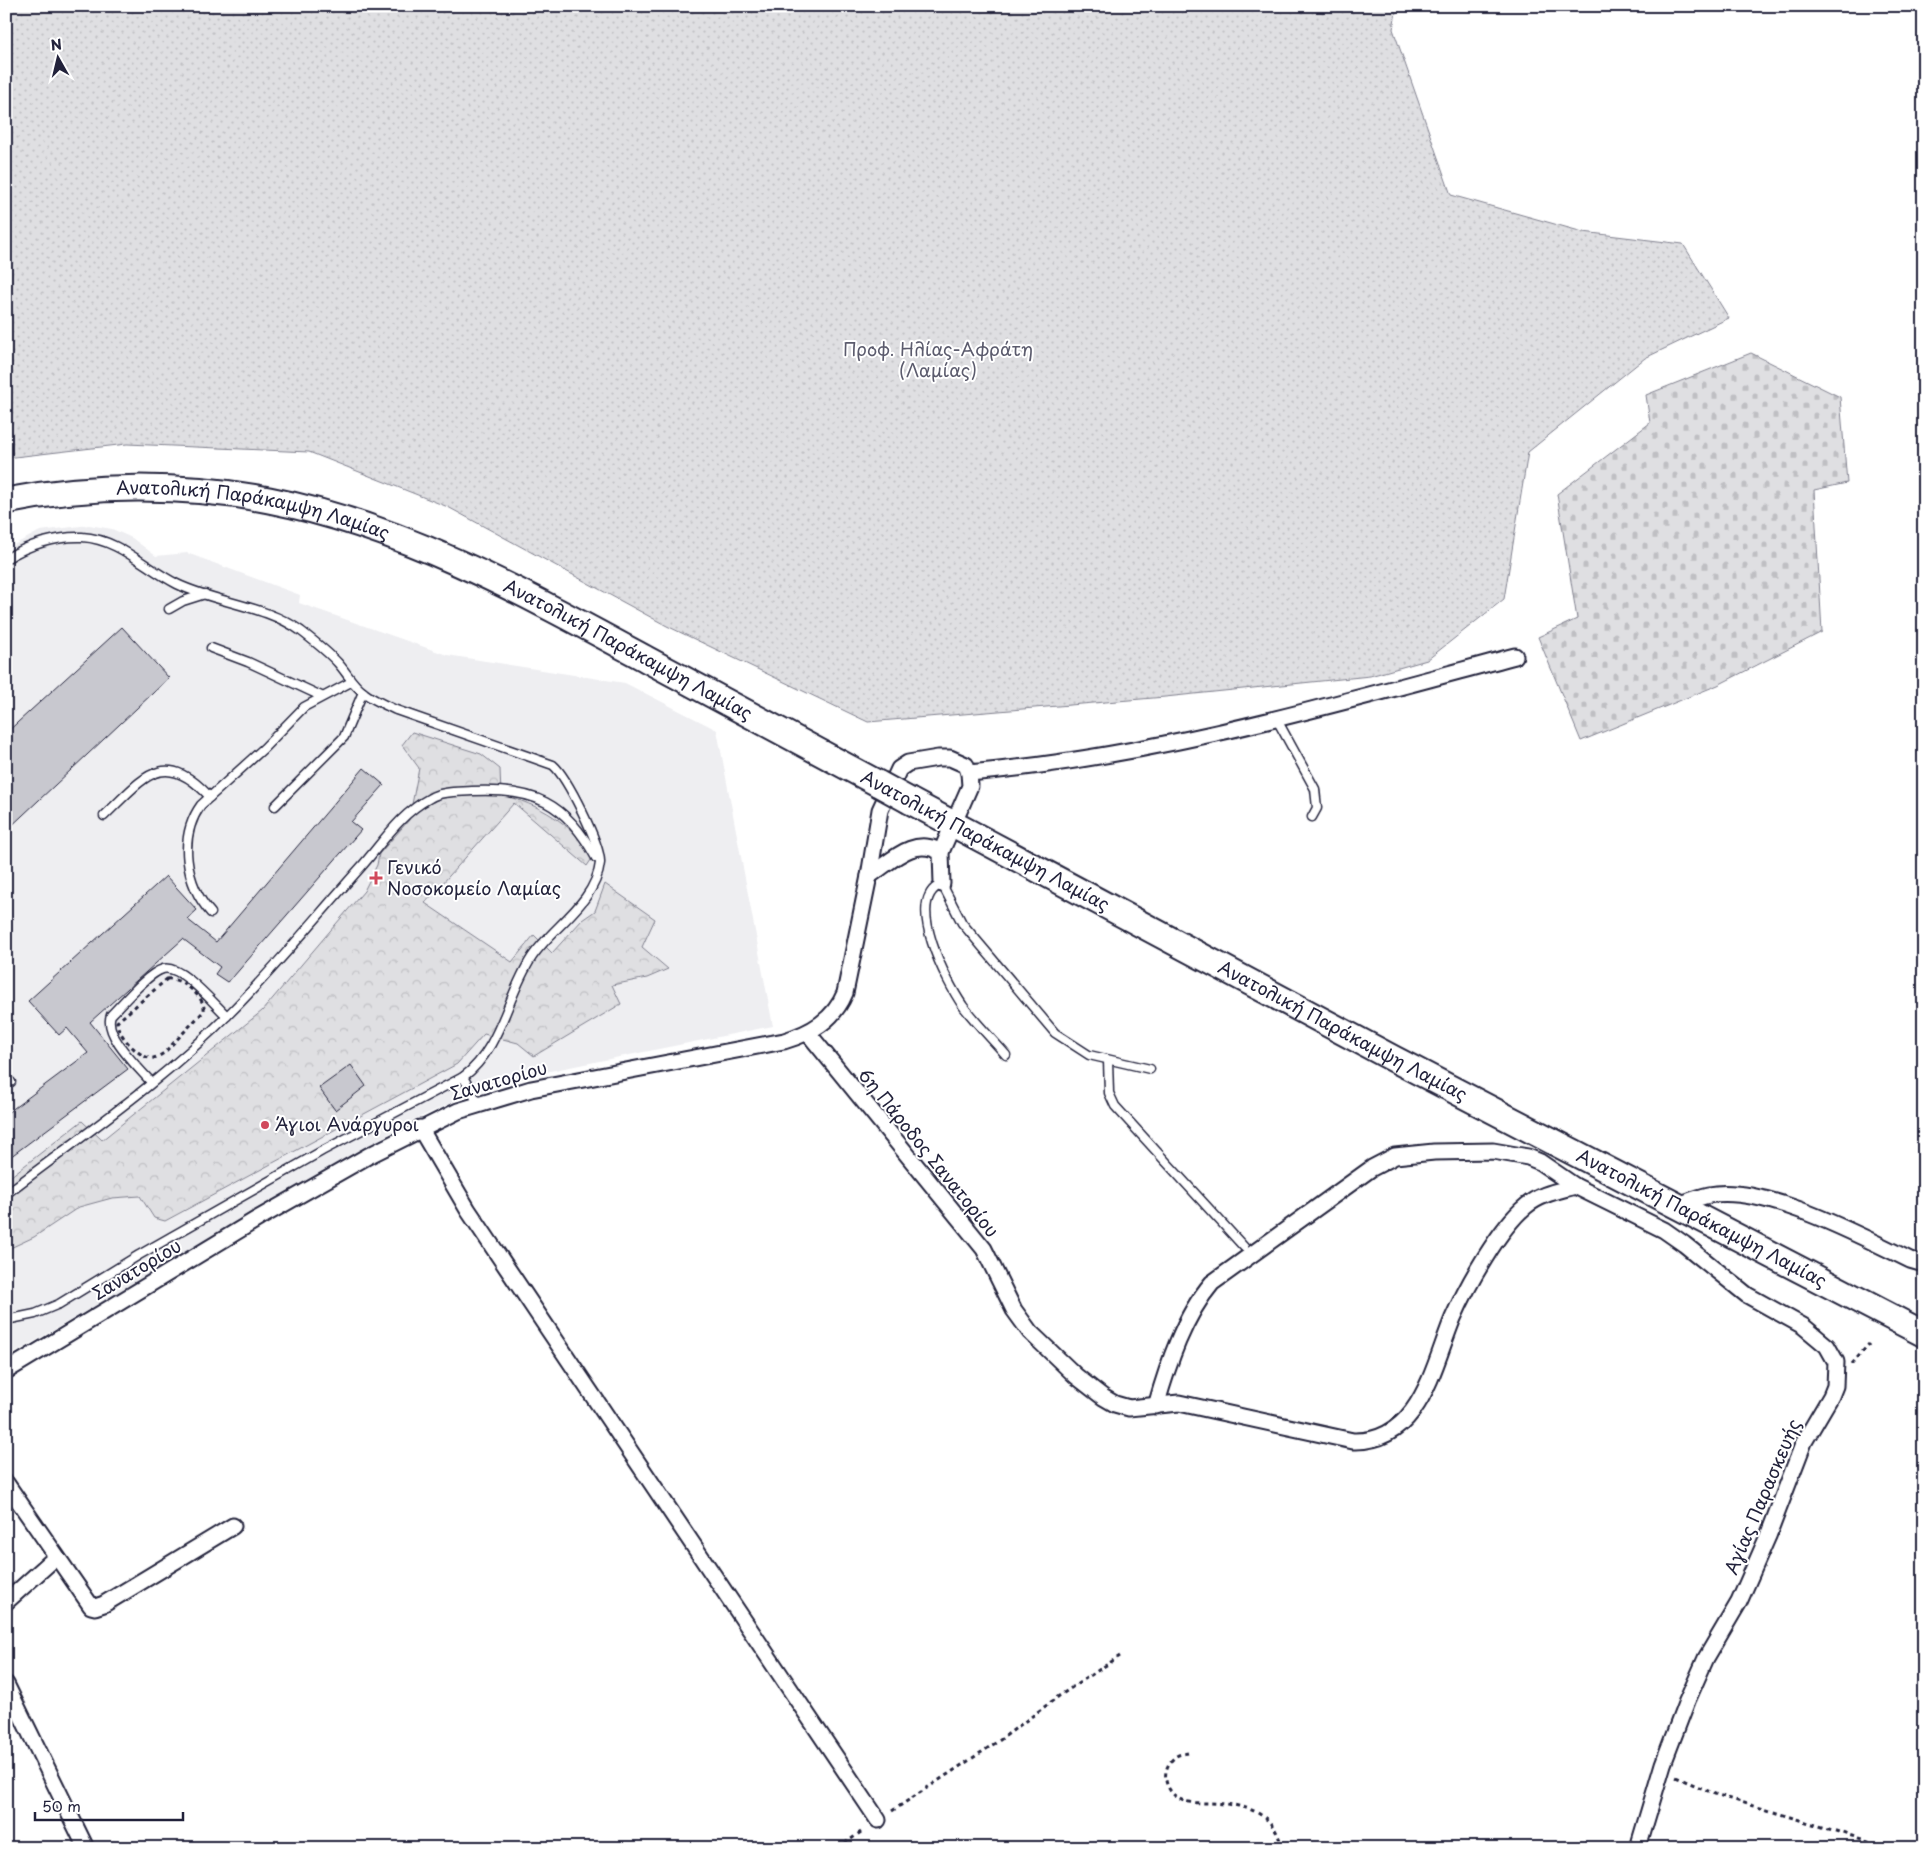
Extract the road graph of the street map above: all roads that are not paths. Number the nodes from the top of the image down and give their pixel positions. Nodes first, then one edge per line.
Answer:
1 (6, 501) edge
2 (6, 559) edge
3 (205, 594) junction
4 (169, 609) dead end
5 (210, 648) dead end
6 (1515, 656) dead end
7 (351, 682) junction
8 (363, 692) junction
9 (321, 696) junction
10 (1275, 717) junction
11 (969, 773) junction
12 (210, 797) junction
13 (275, 806) dead end
14 (104, 816) dead end
15 (1312, 817) dead end
16 (953, 824) junction
17 (941, 852) junction
18 (600, 864) junction
19 (869, 876) junction
20 (942, 884) junction
21 (211, 913) dead end
22 (227, 1016) junction
23 (808, 1033) junction
24 (1006, 1055) dead end
25 (1108, 1060) junction
26 (1150, 1069) dead end
27 (463, 1077) junction
28 (151, 1082) junction
29 (478, 1103) junction
30 (420, 1128) junction
31 (1596, 1164) junction
32 (1580, 1189) junction
33 (6, 1194) edge
34 (1676, 1206) junction
35 (1244, 1247) dead end
36 (1924, 1264) edge
37 (6, 1320) edge
38 (1924, 1334) edge
39 (6, 1371) edge
40 (1156, 1406) junction
41 (6, 1483) edge
42 (233, 1526) dead end
43 (56, 1557) junction
44 (6, 1602) edge
45 (6, 1684) edge
46 (878, 1820) road end
47 (86, 1848) edge
48 (1638, 1848) edge

1 - 16 main road, Ανατολική Παράκαμψη Λαμίας, bridge
2 - 3 lane
3 - 4 lane
3 - 7 lane
5 - 9 lane
6 - 10 street
7 - 8 lane
7 - 9 lane
8 - 13 lane
8 - 18 lane
9 - 12 lane
10 - 11 street
10 - 15 lane
11 - 16 street
11 - 19 street, Σανατορίου
12 - 14 lane
12 - 21 lane
16 - 17 street
16 - 31 main road, Ανατολική Παράκαμψη Λαμίας
17 - 19 street
17 - 20 street
18 - 22 lane
18 - 27 lane
19 - 23 street, Σανατορίου
20 - 24 lane
20 - 25 lane
22 - 28 lane
22 - 28 lane
23 - 29 street, Σανατορίου
23 - 40 street, 6η Πάροδος Σανατορίου
25 - 26 lane
25 - 35 lane
27 - 29 lane
27 - 37 lane
28 - 33 lane
29 - 30 street, Σανατορίου
30 - 39 street, Σανατορίου
30 - 46 street
31 - 32 street
31 - 34 main road, Ανατολική Παράκαμψη Λαμίας
32 - 40 street, Αγίας Παρασκευής
32 - 40 street, 6η Πάροδος Σανατορίου
32 - 48 street, Αγίας Παρασκευής
34 - 36 street
34 - 38 main road, Ανατολική Παράκαμψη Λαμίας
41 - 43 street
42 - 43 street
43 - 44 street
45 - 47 street

